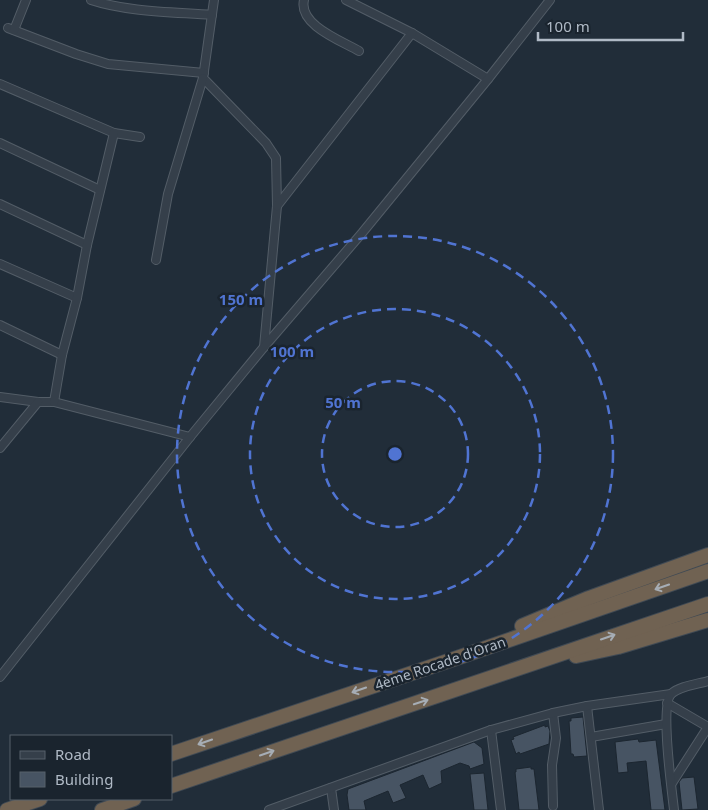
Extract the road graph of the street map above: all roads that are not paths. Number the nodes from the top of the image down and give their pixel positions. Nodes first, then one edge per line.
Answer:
1 (26, 0) edge
2 (91, 0) edge
3 (214, 0) edge
4 (304, 0) edge
5 (346, 0) edge
6 (550, 0) edge
7 (212, 15) junction
8 (412, 33) junction
9 (359, 51) dead end
10 (204, 76) junction
11 (488, 79) junction
12 (0, 84) edge
13 (114, 133) junction
14 (140, 137) dead end
15 (0, 143) edge
16 (100, 190) junction
17 (0, 204) edge
18 (277, 206) junction
19 (87, 245) junction
20 (156, 260) dead end
21 (0, 264) edge
22 (77, 298) junction
23 (0, 325) edge
24 (264, 347) junction
25 (62, 354) junction
26 (0, 398) edge
27 (38, 402) junction
28 (54, 402) junction
29 (190, 438) junction
30 (0, 448) edge
31 (708, 556) edge
32 (708, 571) edge
33 (708, 604) edge
34 (708, 620) edge
35 (454, 659) junction
36 (524, 667) junction
37 (0, 677) edge
38 (708, 681) edge
39 (671, 694) junction
40 (667, 703) junction
41 (587, 706) junction
42 (552, 713) junction
43 (666, 724) junction
44 (491, 730) junction
45 (591, 737) junction
46 (172, 754) edge
47 (672, 783) junction
48 (172, 786) edge
49 (331, 788) junction
50 (37, 800) edge
51 (131, 800) edge
52 (553, 806) dead end
53 (7, 810) edge
54 (102, 810) edge
55 (269, 810) edge
56 (334, 810) edge
57 (501, 810) edge
58 (600, 810) edge
59 (674, 810) edge

1 - 10 street
2 - 7 street
3 - 7 street
4 - 9 street
5 - 8 street
6 - 11 street
7 - 10 street
8 - 11 street
8 - 18 street
10 - 18 street
10 - 20 street
11 - 24 street
12 - 13 street
13 - 14 street
13 - 16 street
15 - 16 street
16 - 19 street
17 - 19 street
18 - 24 street
19 - 22 street
21 - 22 street
22 - 25 street
23 - 25 street
24 - 29 street
25 - 28 street
26 - 27 street
27 - 28 street
27 - 30 street
28 - 29 street
29 - 37 street
31 - 35 highway
32 -> 35 highway, 4ème Rocade d'Oran
36 -> 33 highway
34 - 36 highway
35 -> 46 highway, 4ème Rocade d'Oran
48 -> 36 highway
38 - 39 street
39 - 40 street
39 - 41 street
40 - 43 street
40 - 47 street
41 - 42 street
41 - 45 street
42 - 44 street
42 - 52 street
43 - 45 street
43 - 47 street
44 - 49 street
44 - 57 street
45 - 58 street
47 - 59 street
49 - 55 street
49 - 56 street
50 - 53 highway
51 - 54 highway

